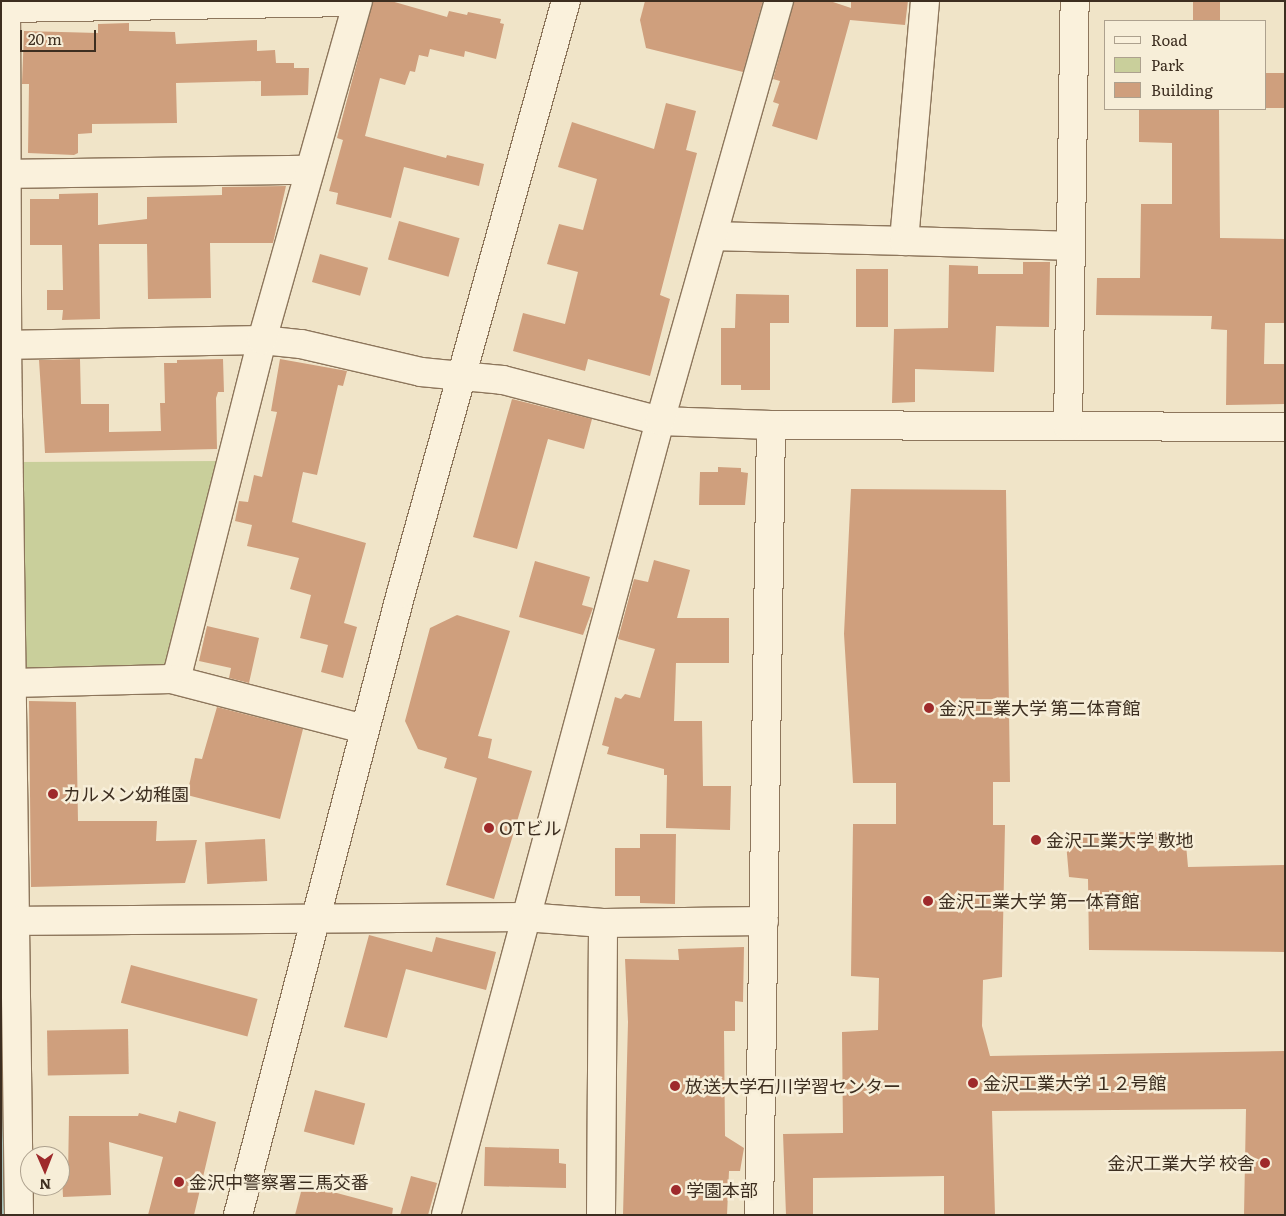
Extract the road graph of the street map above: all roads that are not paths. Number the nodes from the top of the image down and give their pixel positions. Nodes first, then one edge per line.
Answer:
1 (566, 1) edge
2 (779, 1) edge
3 (925, 1) edge
4 (1075, 1) edge
5 (358, 2) edge
6 (6, 5) edge
7 (310, 170) junction
8 (7, 174) junction
9 (713, 236) junction
10 (904, 241) junction
11 (1070, 246) junction
12 (262, 340) junction
13 (4, 344) edge
14 (462, 374) junction
15 (660, 421) junction
16 (771, 425) junction
17 (1068, 426) junction
18 (1285, 427) edge
19 (170, 678) junction
20 (12, 683) junction
21 (365, 729) junction
22 (525, 917) junction
23 (316, 918) junction
24 (8, 921) edge
25 (764, 921) junction
26 (603, 923) junction
27 (19, 1215) edge
28 (238, 1215) edge
29 (446, 1215) edge
30 (601, 1215) edge
31 (759, 1215) edge

1 - 14 street
2 - 9 street
3 - 10 street
4 - 11 street
5 - 6 street
5 - 7 street
6 - 8 street
7 - 8 street
7 - 12 street
8 - 13 street
9 - 10 street
9 - 15 street
10 - 11 street
11 - 17 street
12 - 13 street
12 - 14 street
12 - 19 street
13 - 20 street
14 - 15 street
14 - 21 street
15 - 16 street
15 - 22 street
16 - 17 street
16 - 25 street
17 - 18 street
19 - 20 street
19 - 21 street
20 - 24 street
21 - 23 street
22 - 23 street
22 - 26 street
22 - 29 street
23 - 24 street
23 - 28 street
24 - 27 street
25 - 26 street
25 - 31 street
26 - 30 street

